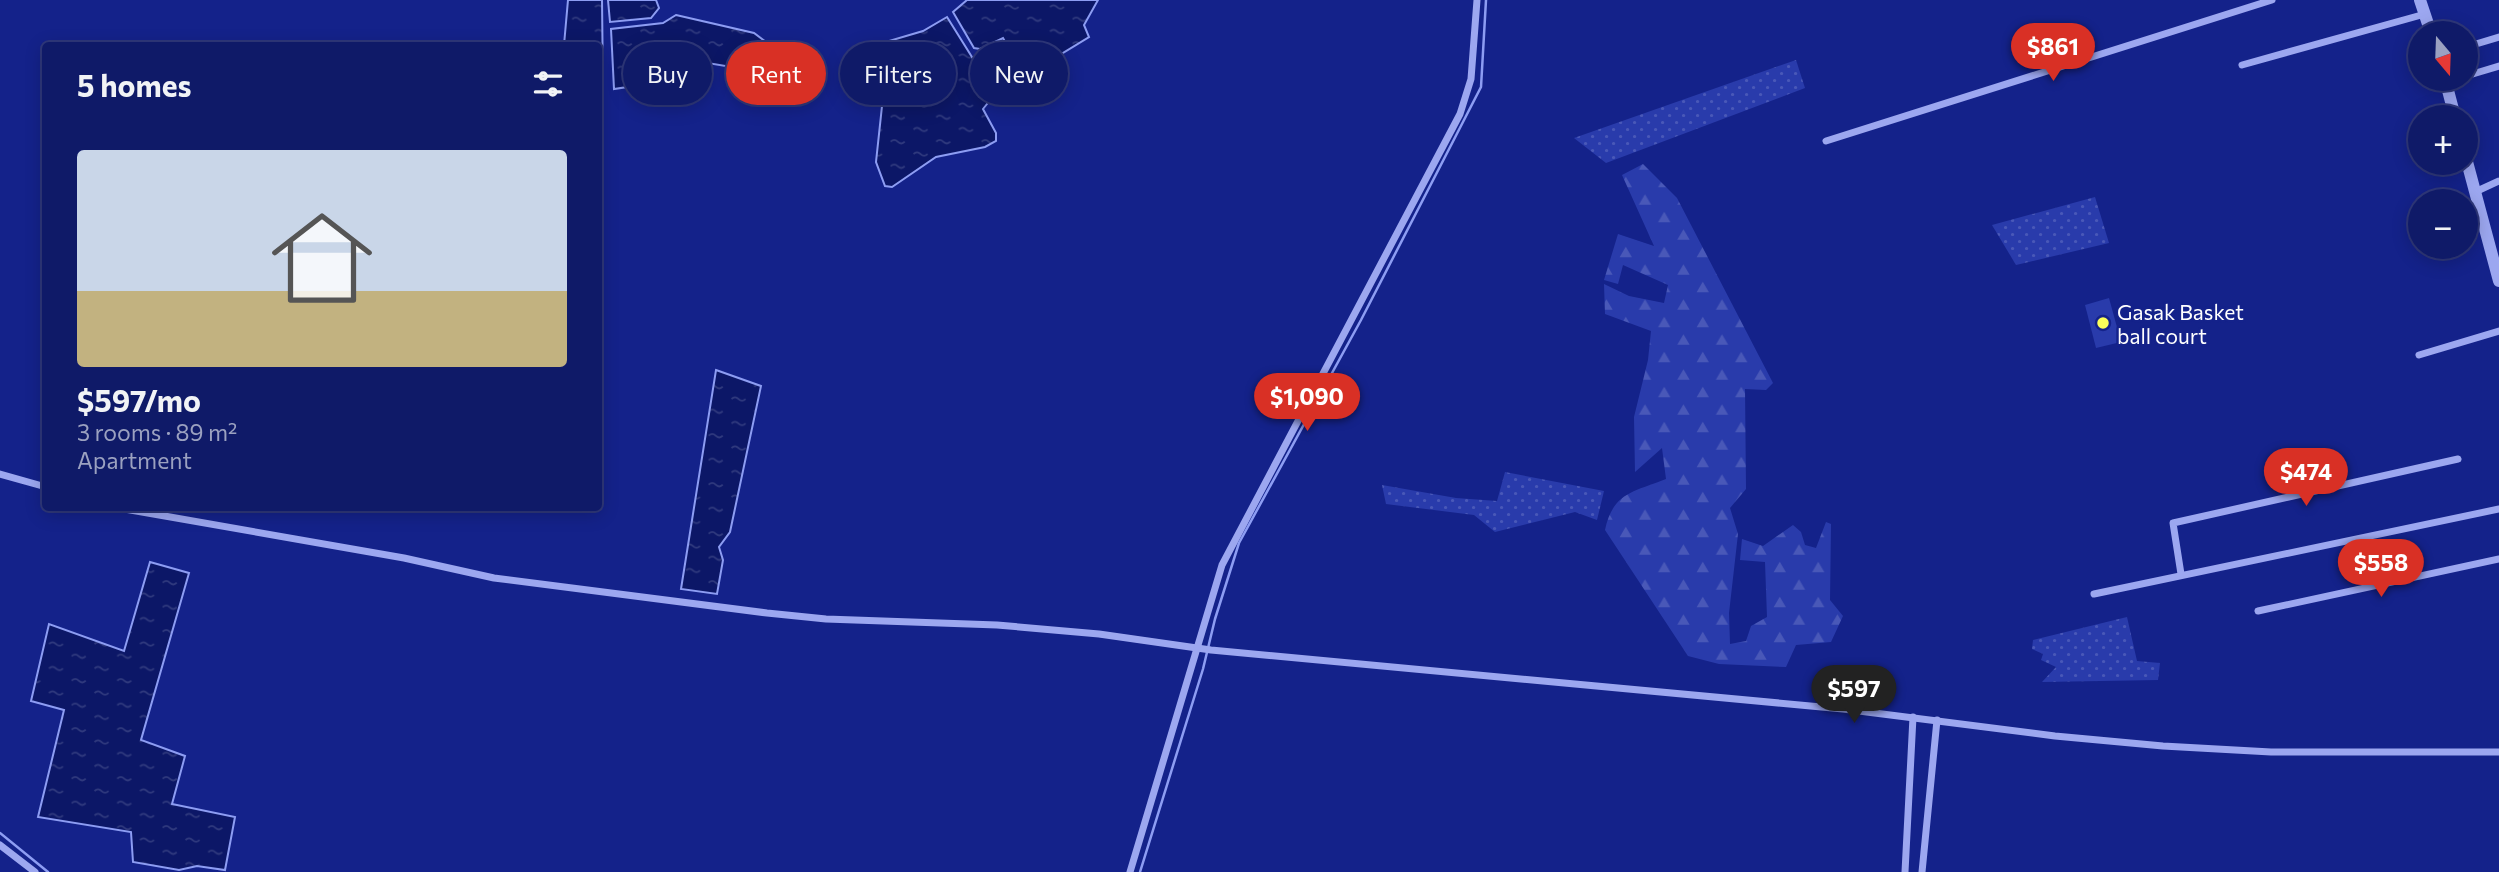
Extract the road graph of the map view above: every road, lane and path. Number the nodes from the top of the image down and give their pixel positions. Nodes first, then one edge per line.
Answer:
1 (1477, 0) edge
2 (2272, 0) edge
3 (2420, 0) edge
4 (2425, 14) junction
5 (2427, 21) edge
6 (2499, 37) edge
7 (2478, 43) edge
8 (2242, 65) dead end
9 (2499, 66) edge
10 (2478, 72) edge
11 (1826, 141) dead end
12 (2499, 181) edge
13 (2478, 191) edge
14 (2478, 203) edge
15 (2499, 281) edge
16 (2499, 331) edge
17 (2419, 355) dead end
18 (2458, 459) dead end
19 (0, 474) edge
20 (42, 486) edge
21 (2499, 509) edge
22 (136, 511) edge
23 (2499, 559) edge
24 (2181, 574) junction
25 (2094, 594) dead end
26 (2258, 611) dead end
27 (1200, 648) junction
28 (1913, 717) junction
29 (1937, 720) junction
30 (2499, 752) edge
31 (0, 845) edge
32 (35, 872) edge
33 (1130, 872) edge
34 (1905, 872) edge
35 (1922, 872) edge

1 - 27 street
2 - 11 street
3 - 4 street
4 - 5 street
4 - 8 street
6 - 7 street
9 - 10 street
12 - 13 street
14 - 15 street
16 - 17 street
18 - 24 street
19 - 20 street
21 - 24 street
22 - 27 street
23 - 26 street
24 - 25 street
27 - 28 street
27 - 33 street
28 - 29 street
28 - 34 street
29 - 30 street
29 - 35 street
31 - 32 street

